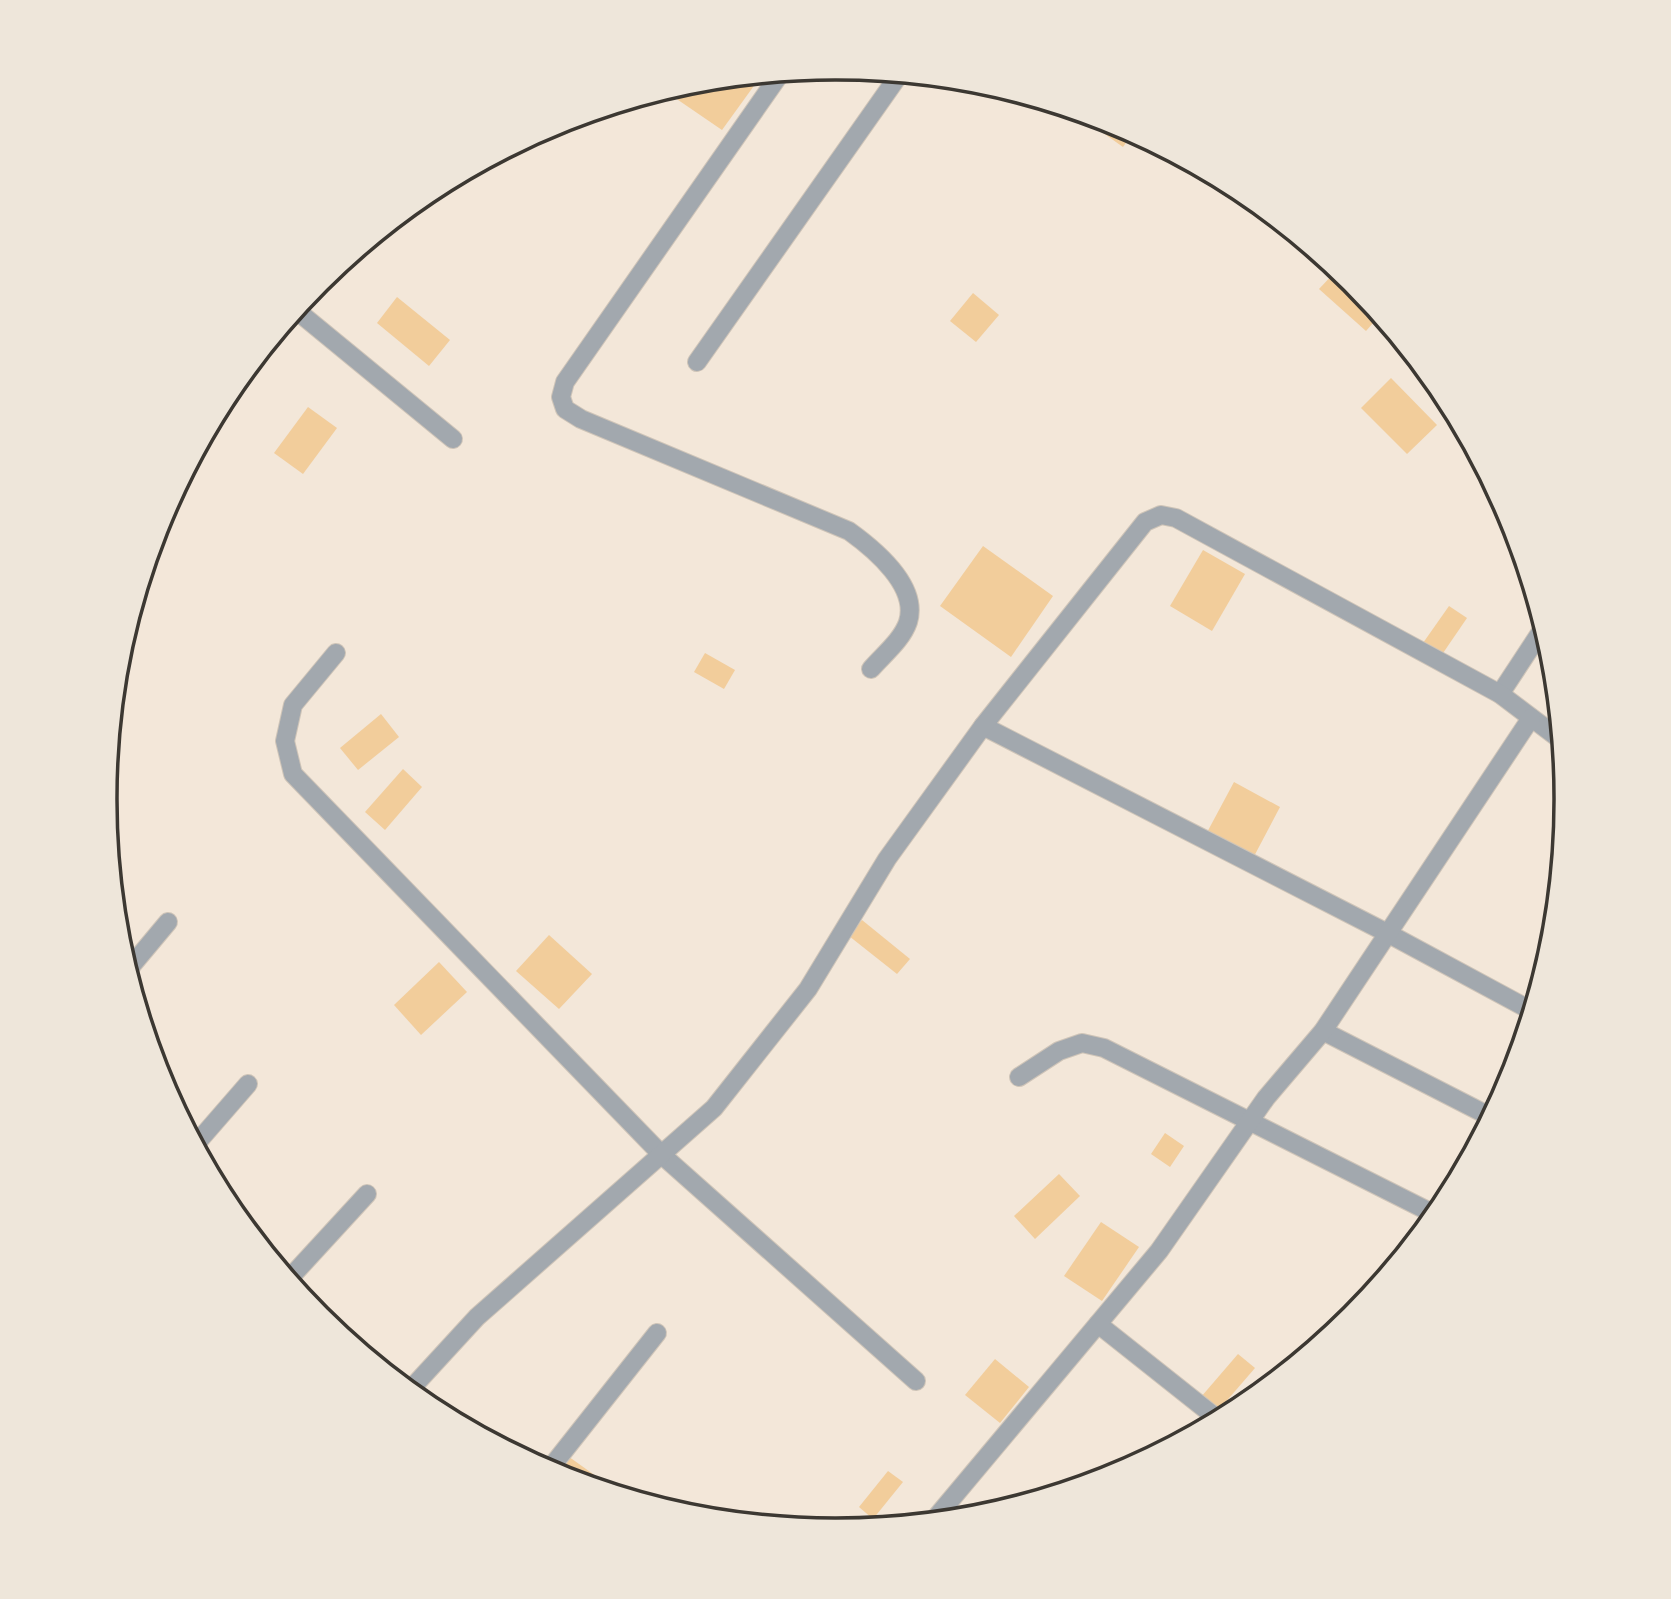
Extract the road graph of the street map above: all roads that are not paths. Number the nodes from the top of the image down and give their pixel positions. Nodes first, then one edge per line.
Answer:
1 (893, 83) edge
2 (773, 84) edge
3 (303, 316) edge
4 (697, 362) dead end
5 (453, 439) dead end
6 (1536, 639) edge
7 (336, 653) dead end
8 (871, 669) dead end
9 (1500, 694) junction
10 (1531, 718) junction
11 (983, 726) junction
12 (1551, 733) edge
13 (168, 922) dead end
14 (1389, 934) junction
15 (135, 961) edge
16 (1523, 1007) edge
17 (1323, 1031) junction
18 (1019, 1077) dead end
19 (248, 1084) dead end
20 (1482, 1113) edge
21 (1251, 1120) junction
22 (201, 1138) edge
23 (662, 1155) junction
24 (368, 1194) dead end
25 (1425, 1210) edge
26 (295, 1274) edge
27 (1098, 1324) junction
28 (657, 1333) dead end
29 (916, 1381) dead end
30 (416, 1383) edge
31 (1210, 1413) edge
32 (555, 1462) edge
33 (942, 1510) edge

1 - 4 street
2 - 8 street
3 - 5 street
6 - 9 street
7 - 23 street
9 - 10 street
9 - 11 street
10 - 12 street
10 - 14 street
11 - 14 street
11 - 23 street
13 - 15 street
14 - 16 street
14 - 17 street
17 - 20 street
17 - 21 street
18 - 21 street
19 - 22 street
21 - 25 street
21 - 27 street
23 - 29 street
23 - 30 street
24 - 26 street
27 - 31 street
27 - 33 street
28 - 32 street

